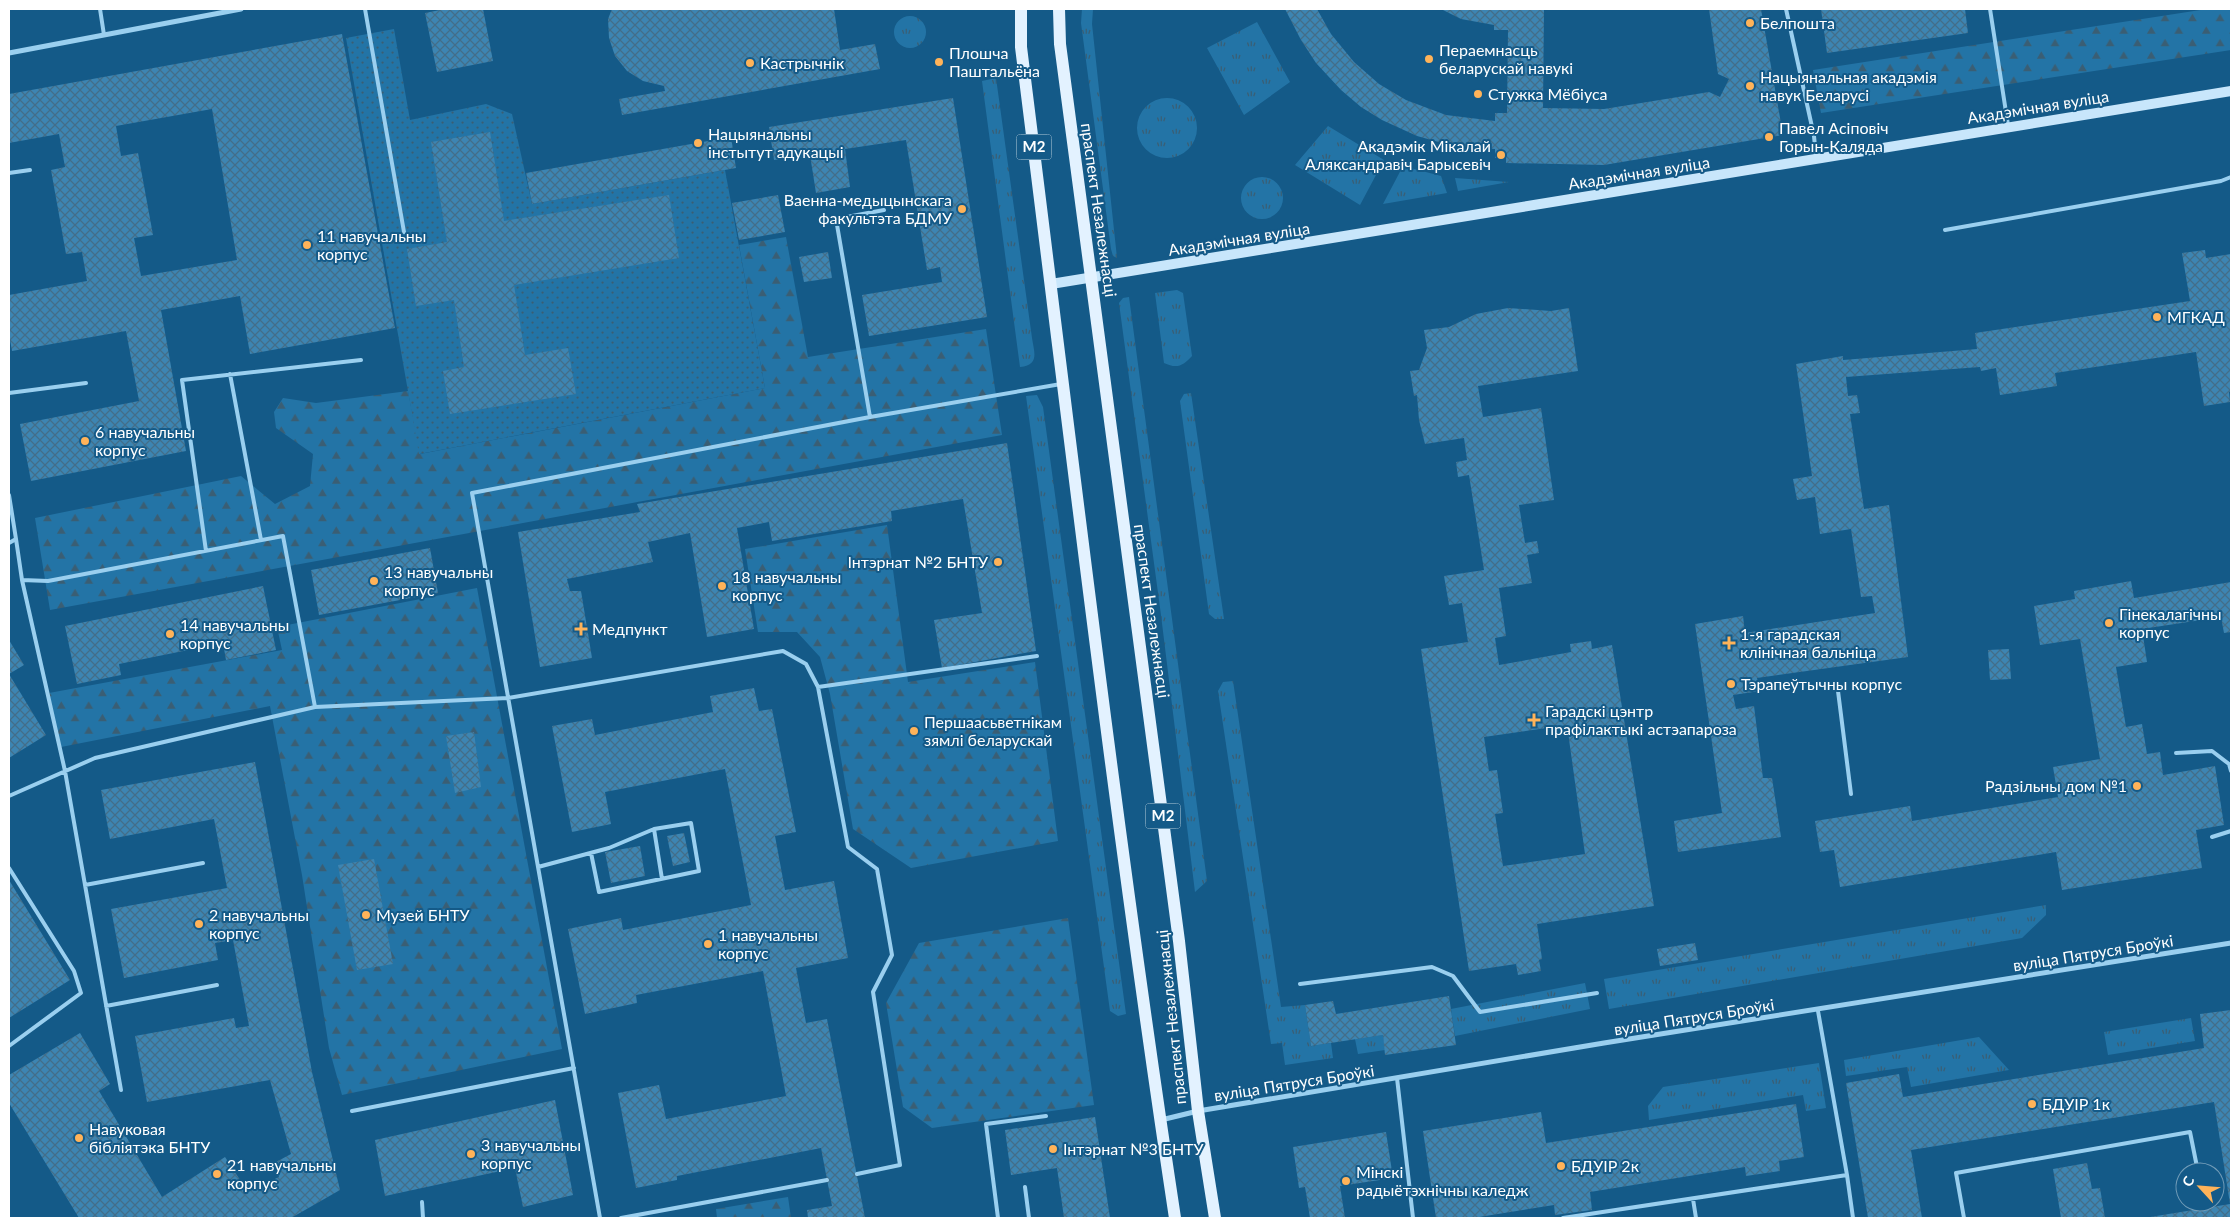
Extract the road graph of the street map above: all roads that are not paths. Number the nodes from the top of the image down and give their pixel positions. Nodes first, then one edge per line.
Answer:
1 (100, 9) edge
2 (241, 9) edge
3 (365, 9) edge
4 (1021, 9) edge
5 (1059, 9) edge
6 (1786, 9) edge
7 (1990, 9) edge
8 (104, 35) junction
9 (9, 53) edge
10 (2231, 91) edge
11 (2008, 128) junction
12 (1816, 159) junction
13 (30, 170) dead end
14 (9, 173) edge
15 (2231, 177) edge
16 (884, 210) dead end
17 (1945, 230) dead end
18 (404, 232) dead end
19 (1092, 278) junction
20 (1051, 284) junction
21 (361, 360) dead end
22 (230, 374) junction
23 (86, 383) dead end
24 (1063, 383) junction
25 (9, 393) edge
26 (870, 417) junction
27 (9, 495) edge
28 (16, 539) junction
29 (261, 540) junction
30 (9, 543) edge
31 (206, 550) junction
32 (22, 580) junction
33 (1036, 656) dead end
34 (818, 687) junction
35 (1838, 691) dead end
36 (508, 698) junction
37 (315, 708) junction
38 (2176, 753) dead end
39 (65, 771) junction
40 (2231, 771) edge
41 (1851, 794) dead end
42 (9, 796) edge
43 (654, 829) junction
44 (2231, 831) edge
45 (2212, 837) dead end
46 (591, 853) junction
47 (203, 863) dead end
48 (538, 866) junction
49 (9, 868) edge
50 (662, 879) junction
51 (85, 885) junction
52 (2231, 943) edge
53 (1300, 984) dead end
54 (217, 985) dead end
55 (1596, 994) dead end
56 (106, 1006) junction
57 (1818, 1011) junction
58 (9, 1046) edge
59 (574, 1068) junction
60 (1397, 1078) junction
61 (121, 1090) dead end
62 (352, 1111) dead end
63 (1198, 1111) junction
64 (1046, 1116) dead end
65 (1160, 1120) junction
66 (2196, 1162) edge
67 (856, 1174) dead end
68 (1847, 1175) junction
69 (827, 1180) dead end
70 (1025, 1187) dead end
71 (1693, 1199) junction
72 (422, 1202) dead end
73 (423, 1218) edge
74 (600, 1218) edge
75 (621, 1218) edge
76 (998, 1218) edge
77 (1029, 1218) edge
78 (1175, 1218) edge
79 (1215, 1218) edge
80 (1414, 1218) edge
81 (1563, 1218) edge
82 (1696, 1218) edge
83 (1853, 1218) edge
84 (1964, 1218) edge

1 - 8 lane
2 - 8 street
3 - 18 lane
4 - 20 main road, праспект Незалежнасці / М2
5 - 19 main road, праспект Незалежнасці / М2
6 - 12 lane
7 - 11 lane
8 - 9 street
10 - 11 street, Акадэмічная вуліца
11 - 12 street, Акадэмічная вуліца
12 - 19 street, Акадэмічная вуліца
13 - 14 lane
15 - 17 lane
16 - 26 lane
19 - 20 street, Акадэмічная вуліца
19 - 63 main road, праспект Незалежнасці / М2
20 - 24 main road, праспект Незалежнасці / М2
21 - 22 lane
22 - 29 lane
22 - 31 lane
23 - 25 lane
24 - 26 lane
24 - 65 main road, праспект Незалежнасці / М2
26 - 36 lane
27 - 28 lane
28 - 30 lane
28 - 32 lane
29 - 31 lane
29 - 37 lane
31 - 32 lane
32 - 39 lane
33 - 34 lane
34 - 36 lane
34 - 67 lane
35 - 41 lane
36 - 37 lane
36 - 48 lane
37 - 39 lane
38 - 40 lane
39 - 42 lane
39 - 51 lane
43 - 46 lane
43 - 50 lane
43 - 50 lane
44 - 45 lane
46 - 48 lane
46 - 50 lane
47 - 51 lane
48 - 59 lane
49 - 58 lane
51 - 56 lane
52 - 57 street, вуліца Пятруся Броўкі
53 - 55 lane
54 - 56 lane
56 - 61 lane
57 - 60 street, вуліца Пятруся Броўкі
57 - 68 lane
59 - 62 lane
59 - 74 lane
60 - 63 street, вуліца Пятруся Броўкі
60 - 80 lane
63 - 65 street, вуліца Пятруся Броўкі
63 - 79 main road, праспект Незалежнасці / М2
64 - 76 lane
65 - 78 main road, праспект Незалежнасці / М2
66 - 84 lane
68 - 71 lane
68 - 83 lane
69 - 75 lane
70 - 77 lane
71 - 81 lane
71 - 82 lane
72 - 73 lane

